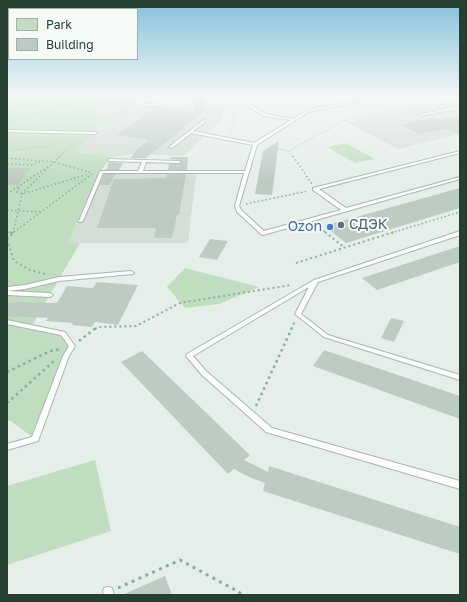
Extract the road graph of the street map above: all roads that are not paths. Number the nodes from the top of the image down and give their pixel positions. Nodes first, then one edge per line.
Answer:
1 (200, 124) edge
2 (287, 124) edge
3 (7, 131) edge
4 (190, 132) junction
5 (95, 133) dead end
6 (255, 144) junction
7 (171, 146) dead end
8 (460, 152) edge
9 (110, 160) dead end
10 (145, 161) junction
11 (179, 162) dead end
12 (140, 172) junction
13 (246, 172) junction
14 (460, 178) edge
15 (345, 210) junction
16 (81, 221) dead end
17 (460, 233) edge
18 (131, 273) dead end
19 (316, 281) junction
20 (7, 288) edge
21 (7, 293) edge
22 (50, 295) dead end
23 (7, 322) edge
24 (460, 378) edge
25 (7, 447) edge
26 (460, 485) edge

1 - 4 lane
2 - 6 lane
3 - 5 lane
4 - 6 lane
4 - 7 lane
6 - 13 lane
8 - 15 lane
9 - 10 lane
10 - 11 lane
10 - 12 lane
12 - 13 lane
12 - 16 lane
13 - 15 lane
14 - 15 lane
17 - 19 lane
18 - 20 lane
19 - 24 lane
19 - 26 lane
21 - 22 lane
23 - 25 lane

